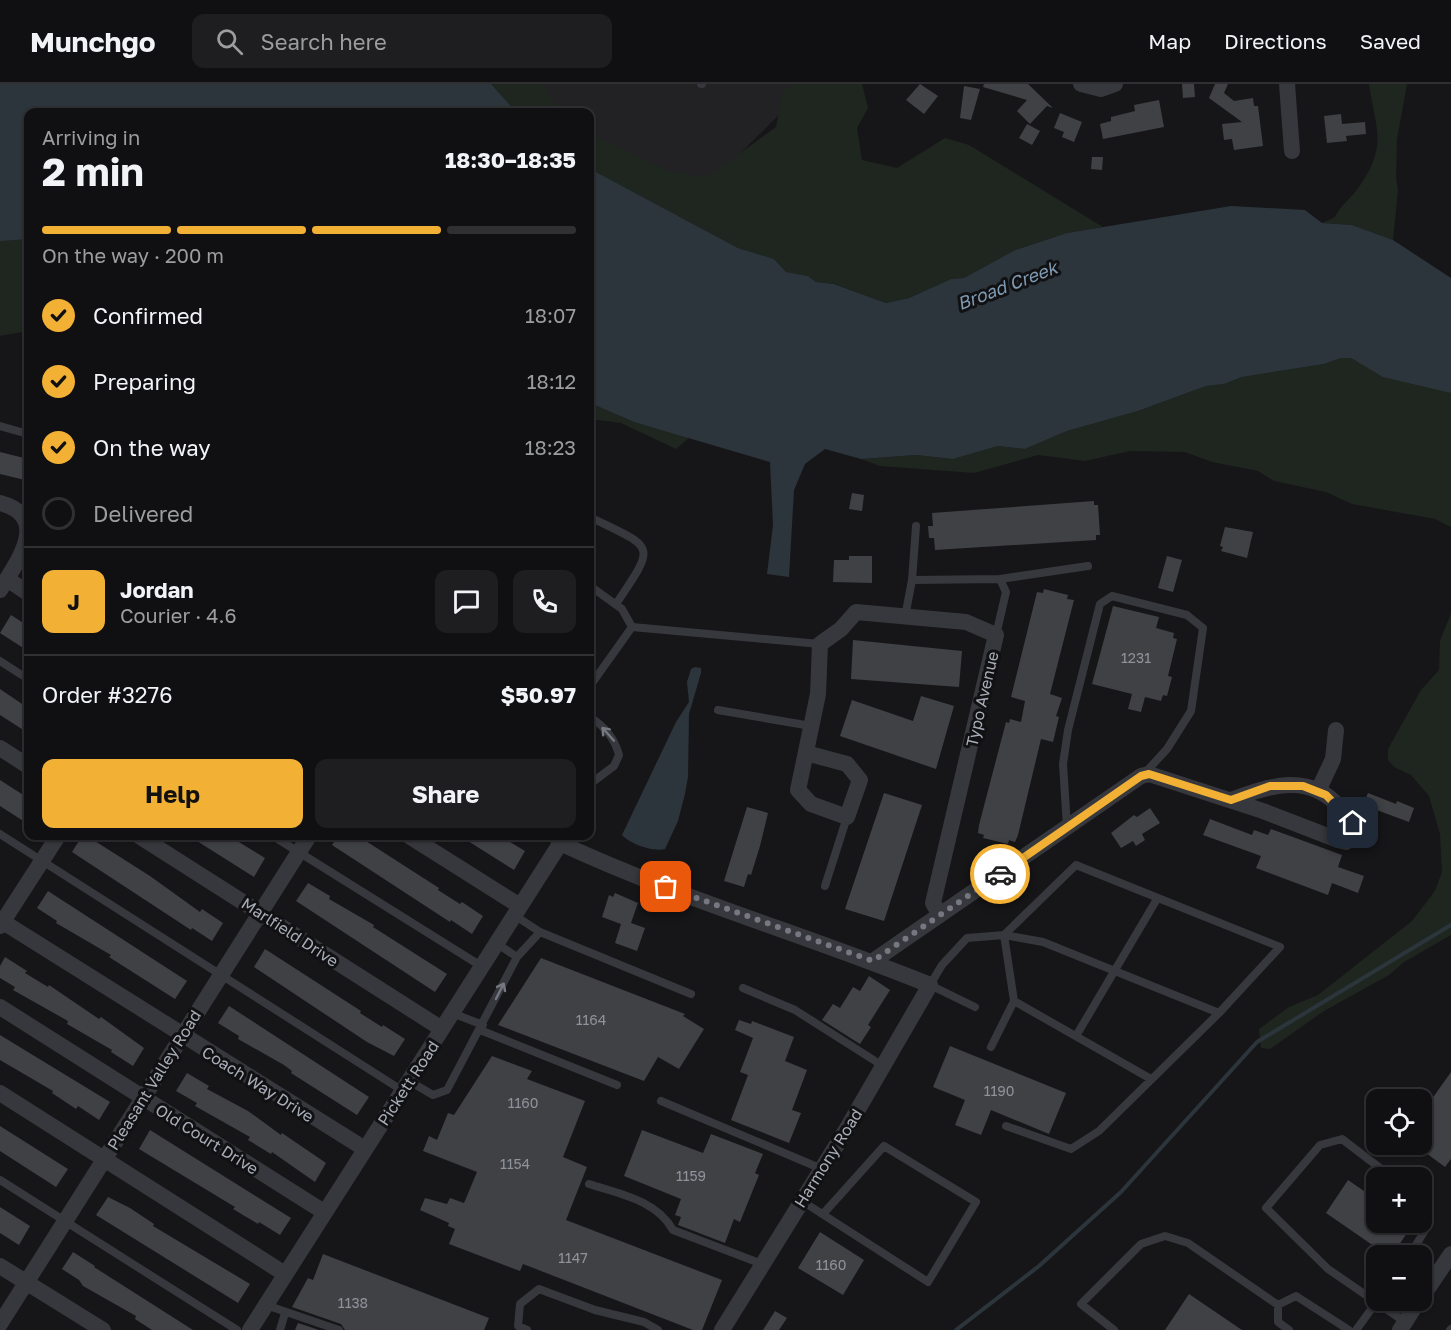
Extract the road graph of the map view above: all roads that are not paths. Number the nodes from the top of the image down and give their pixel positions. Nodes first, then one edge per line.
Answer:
1 (1081, 84) edge
2 (1115, 84) edge
3 (1287, 84) edge
4 (1292, 151) dead end
5 (0, 426) edge
6 (24, 433) edge
7 (0, 503) edge
8 (24, 513) edge
9 (594, 519) edge
10 (916, 526) dead end
11 (24, 550) edge
12 (1088, 566) dead end
13 (1000, 579) junction
14 (912, 580) junction
15 (3, 584) edge
16 (594, 589) edge
17 (24, 591) edge
18 (616, 604) junction
19 (905, 617) junction
20 (632, 627) junction
21 (996, 635) junction
22 (820, 644) junction
23 (0, 661) edge
24 (24, 676) edge
25 (594, 680) edge
26 (718, 710) dead end
27 (594, 721) edge
28 (811, 726) junction
29 (1336, 730) dead end
30 (0, 748) edge
31 (806, 753) junction
32 (24, 763) edge
33 (1141, 776) junction
34 (594, 781) edge
35 (1318, 791) junction
36 (1231, 800) junction
37 (847, 817) junction
38 (1067, 827) junction
39 (0, 834) edge
40 (55, 840) edge
41 (145, 840) edge
42 (280, 840) edge
43 (306, 840) edge
44 (416, 840) edge
45 (556, 840) edge
46 (562, 840) edge
47 (299, 852) junction
48 (42, 861) junction
49 (825, 886) dead end
50 (1157, 899) junction
51 (517, 910) junction
52 (260, 913) junction
53 (940, 915) junction
54 (1, 923) edge
55 (540, 932) junction
56 (1004, 935) junction
57 (496, 944) junction
58 (517, 957) junction
59 (873, 961) junction
60 (481, 966) junction
61 (1115, 972) junction
62 (220, 974) junction
63 (930, 984) junction
64 (743, 988) dead end
65 (691, 994) dead end
66 (1014, 1001) junction
67 (0, 1006) edge
68 (975, 1007) dead end
69 (452, 1013) junction
70 (1219, 1013) junction
71 (481, 1027) junction
72 (442, 1029) junction
73 (181, 1036) junction
74 (1076, 1036) junction
75 (991, 1047) dead end
76 (883, 1066) junction
77 (1151, 1079) junction
78 (617, 1085) dead end
79 (406, 1086) junction
80 (0, 1093) edge
81 (142, 1098) junction
82 (661, 1101) dead end
83 (1006, 1126) dead end
84 (364, 1149) junction
85 (104, 1159) junction
86 (1379, 1167) edge
87 (822, 1169) junction
88 (0, 1180) edge
89 (589, 1184) dead end
90 (802, 1201) junction
91 (324, 1212) junction
92 (823, 1214) junction
93 (65, 1222) junction
94 (1451, 1254) edge
95 (762, 1264) junction
96 (0, 1266) edge
97 (285, 1274) junction
98 (1432, 1282) edge
99 (27, 1283) junction
100 (1366, 1294) edge
101 (266, 1305) junction
102 (1278, 1305) junction
103 (1370, 1311) edge
104 (1387, 1311) edge
105 (1412, 1311) edge
106 (285, 1313) junction
107 (0, 1324) edge
108 (1402, 1326) edge
109 (103, 1330) edge
110 (237, 1330) edge
111 (250, 1330) edge
112 (280, 1330) edge
113 (339, 1330) edge
114 (527, 1330) edge
115 (658, 1330) edge
116 (722, 1330) edge
117 (1114, 1330) edge
118 (1288, 1330) edge
119 (1349, 1330) edge
120 (1356, 1330) edge

1 - 2 street
3 - 4 street
5 - 6 lane
7 - 8 street
9 - 18 lane
10 - 14 lane
11 - 15 street
12 - 13 lane
13 - 14 lane
13 - 21 lane
14 - 19 lane
15 - 17 street
16 - 18 lane
18 - 20 lane
19 - 21 street, Typo Avenue
19 - 22 street, Typo Avenue
20 - 22 lane
20 - 25 lane
21 - 53 street, Typo Avenue
22 - 28 street
23 - 24 lane
26 - 28 lane
34 -> 27 lane
28 - 31 street
29 - 35 street
30 - 32 street
31 - 37 street
31 - 37 street
33 - 36 street
33 - 38 street
33 - 38 lane
35 - 36 street
35 - 36 street
37 - 49 lane
38 - 53 street
39 - 48 lane
40 - 48 street
41 - 52 street, Marlfield Drive
42 - 47 lane
43 - 47 street, Pleasant Valley Road
44 - 51 street
45 - 51 street, Pickett Road
46 - 59 street
47 - 52 street, Pleasant Valley Road
47 - 60 lane
48 - 54 street
48 - 62 lane
50 - 56 lane
50 - 61 lane
50 - 70 lane
51 - 55 lane
51 - 57 street, Pickett Road
52 - 62 street, Pleasant Valley Road
52 - 72 street, Marlfield Drive
53 - 59 street
54 - 73 street, Coach Way Drive
55 - 58 lane
55 - 65 lane
56 - 61 lane
56 - 63 lane
56 - 66 lane
57 - 58 lane
57 - 60 street, Pickett Road
71 -> 58 lane
59 - 63 street
60 - 69 street, Pickett Road
61 - 70 lane
61 - 74 lane
62 - 73 street, Pleasant Valley Road
62 - 79 lane
63 - 68 lane
63 - 76 street, Harmony Road
64 - 76 lane
66 - 74 lane
66 - 75 lane
67 - 81 street, Old Court Drive
69 - 71 lane
69 - 72 street, Pickett Road
70 - 77 lane
71 - 78 lane
71 - 79 lane
72 - 79 street, Pickett Road
73 - 81 street, Pleasant Valley Road
73 - 84 street, Coach Way Drive
74 - 77 lane
76 - 87 street, Harmony Road
77 - 83 lane
79 - 84 street, Pickett Road
80 - 85 street
81 - 85 street, Pleasant Valley Road
81 - 91 street, Old Court Drive
82 - 87 lane
84 - 91 street, Pickett Road
85 - 93 street, Pleasant Valley Road
85 - 97 street
86 - 100 lane
87 - 90 street, Harmony Road
88 - 93 lane
89 - 95 lane
90 - 92 lane
90 - 95 street, Harmony Road
91 - 97 street, Pickett Road
92 - 92 lane
93 - 99 street, Pleasant Valley Road
93 - 110 lane
94 - 98 street
95 - 116 street, Harmony Road
96 - 99 street
97 - 101 street, Pickett Road
99 - 107 street, Pleasant Valley Road
99 - 109 street
101 - 106 lane
101 - 111 street, Pickett Road
102 - 117 lane
102 - 118 lane
102 - 119 lane
103 - 120 lane
104 - 108 lane
105 - 108 street
106 - 112 lane
106 - 113 lane
114 - 115 lane

